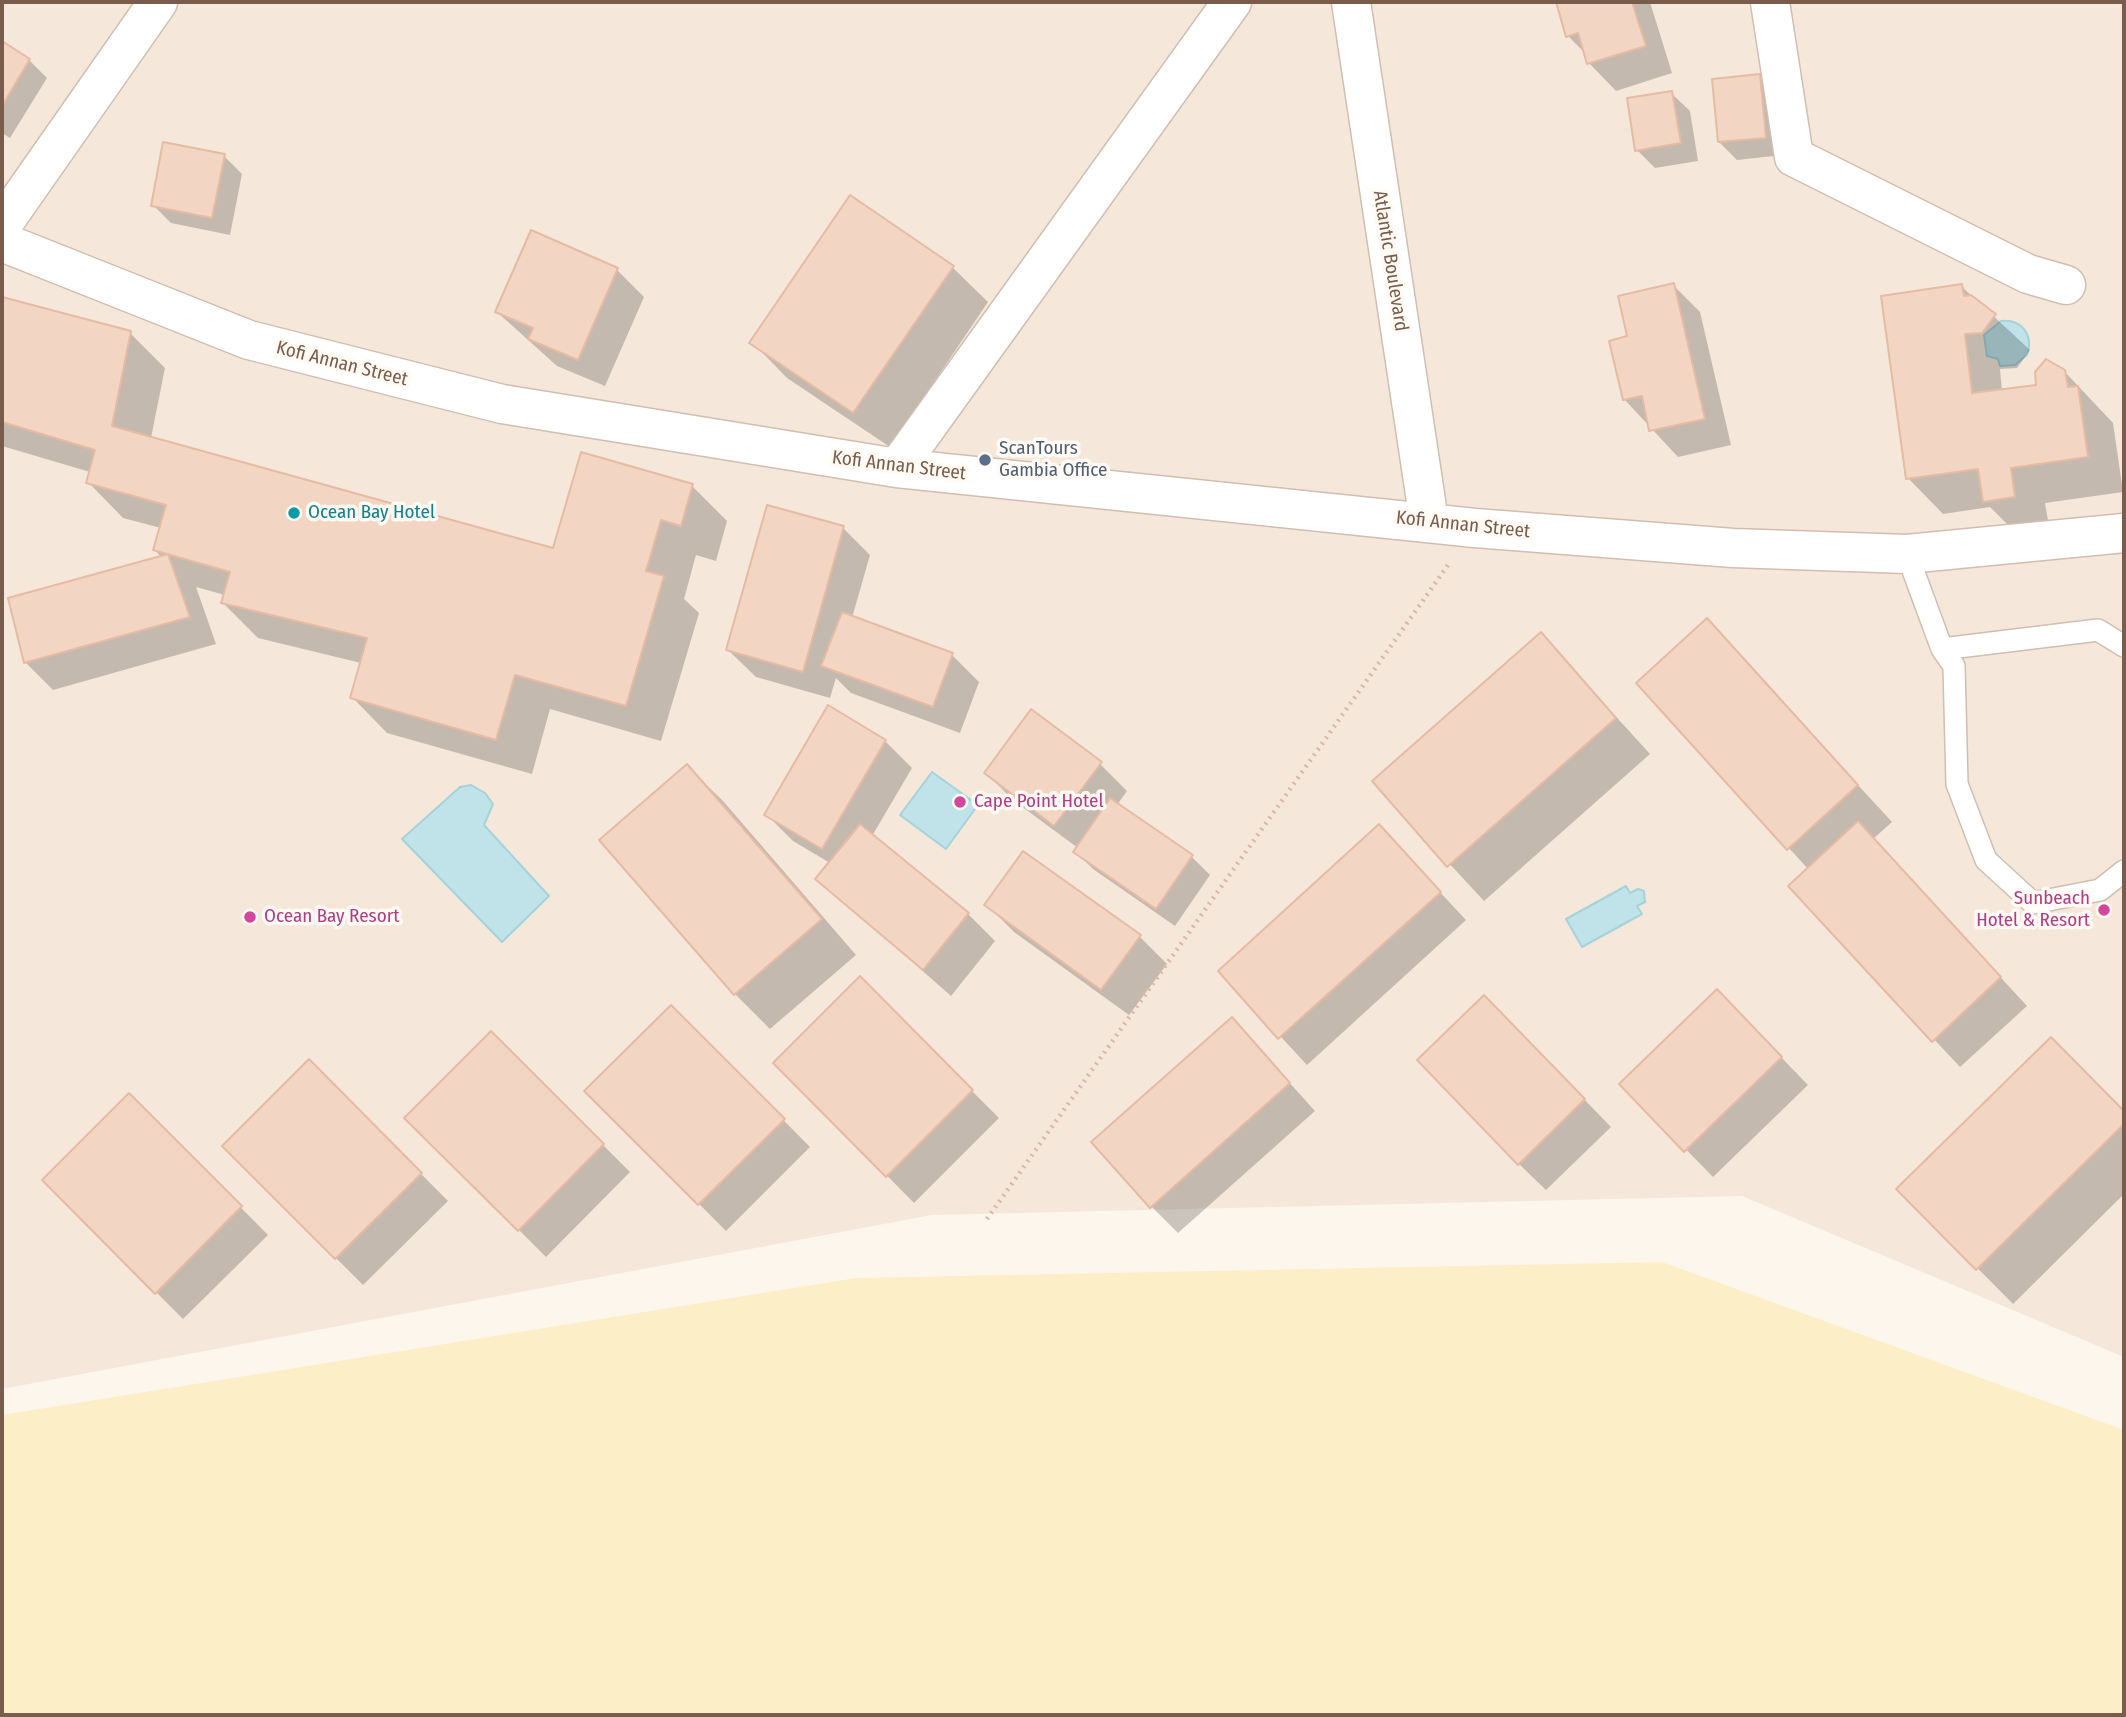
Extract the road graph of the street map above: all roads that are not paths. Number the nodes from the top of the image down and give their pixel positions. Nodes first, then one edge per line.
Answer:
1 (158, 2) edge
2 (1233, 2) edge
3 (1350, 2) edge
4 (1770, 2) edge
5 (2, 225) edge
6 (2, 242) edge
7 (2066, 285) dead end
8 (897, 468) junction
9 (1429, 521) junction
10 (2124, 533) edge
11 (1907, 554) junction
12 (2124, 646) edge
13 (1942, 649) junction
14 (2124, 871) edge

1 - 5 street
2 - 8 street
3 - 9 street, Atlantic Boulevard
4 - 7 street
6 - 8 street, Kofi Annan Street
8 - 9 street, Kofi Annan Street
9 - 11 street, Kofi Annan Street
10 - 11 street, Kofi Annan Street
11 - 13 lane
12 - 13 lane
13 - 14 lane

